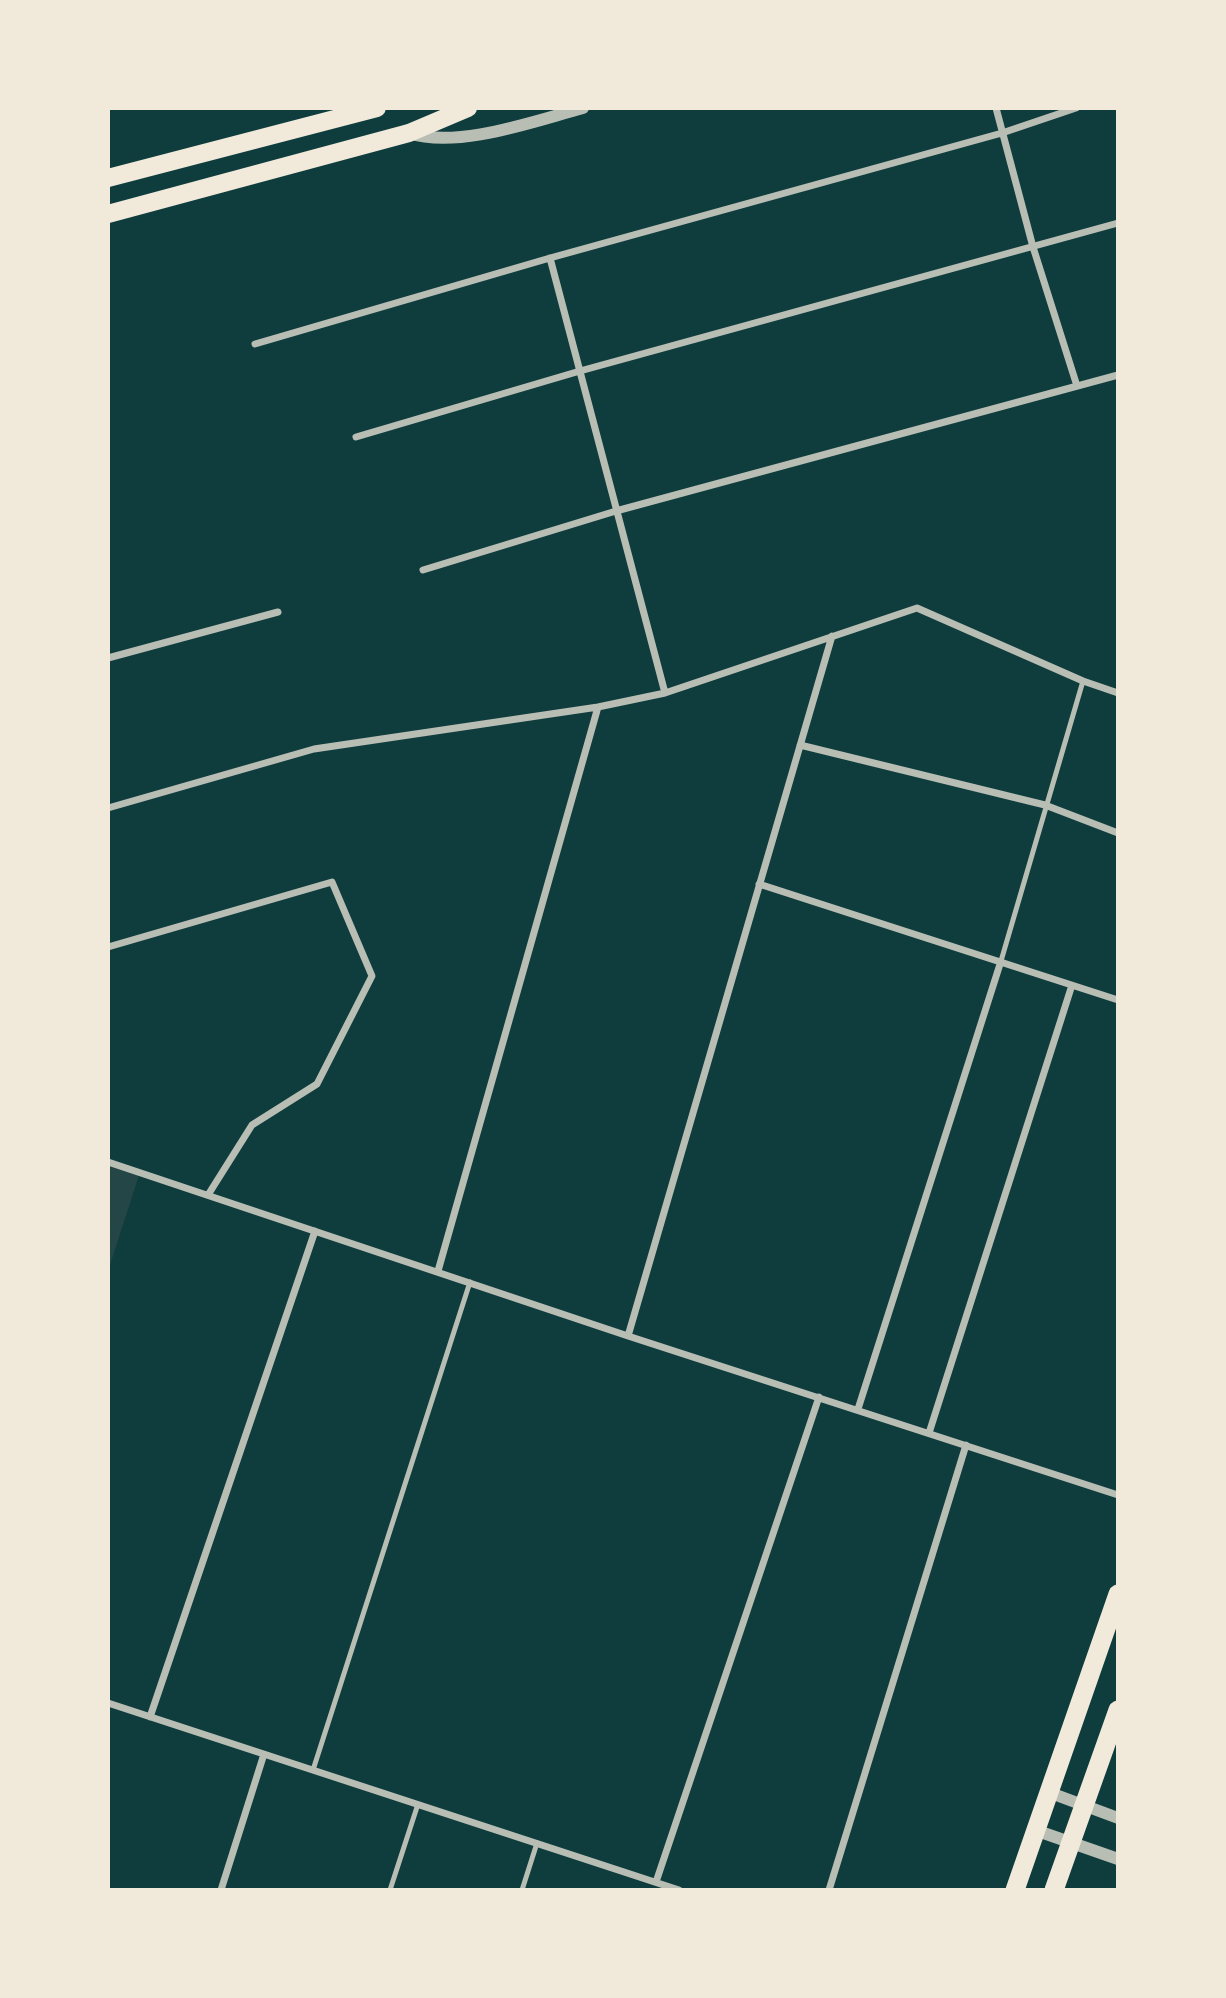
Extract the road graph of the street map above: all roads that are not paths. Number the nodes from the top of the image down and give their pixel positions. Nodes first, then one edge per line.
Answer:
1 (377, 108) edge
2 (468, 108) edge
3 (583, 108) edge
4 (996, 108) edge
5 (1076, 108) edge
6 (1002, 133) junction
7 (416, 135) junction
8 (108, 178) edge
9 (108, 214) edge
10 (1118, 223) edge
11 (1032, 247) junction
12 (550, 258) junction
13 (256, 344) dead end
14 (580, 371) junction
15 (1118, 376) edge
16 (1077, 386) junction
17 (356, 437) dead end
18 (616, 512) junction
19 (423, 570) dead end
20 (278, 612) dead end
21 (832, 636) junction
22 (108, 658) edge
23 (1083, 681) junction
24 (665, 693) junction
25 (1118, 693) edge
26 (598, 707) junction
27 (800, 745) junction
28 (1045, 805) junction
29 (108, 808) edge
30 (1118, 833) edge
31 (759, 884) junction
32 (108, 947) edge
33 (1001, 961) junction
34 (1072, 985) junction
35 (1118, 1000) edge
36 (108, 1162) edge
37 (208, 1195) junction
38 (315, 1231) junction
39 (438, 1271) junction
40 (470, 1282) junction
41 (628, 1336) junction
42 (819, 1397) junction
43 (858, 1409) junction
44 (929, 1433) junction
45 (966, 1445) junction
46 (1118, 1495) edge
47 (1118, 1594) edge
48 (108, 1703) edge
49 (1118, 1710) edge
50 (150, 1717) junction
51 (264, 1754) junction
52 (313, 1770) junction
53 (1048, 1792) junction
54 (418, 1804) junction
55 (1084, 1806) junction
56 (1118, 1818) edge
57 (1035, 1830) junction
58 (537, 1843) junction
59 (1070, 1843) junction
60 (1118, 1859) edge
61 (656, 1882) junction
62 (221, 1889) edge
63 (390, 1889) edge
64 (522, 1889) edge
65 (679, 1889) edge
66 (829, 1889) edge
67 (1015, 1889) edge
68 (1054, 1889) edge

1 - 8 main road
2 - 7 main road
3 - 7 street
4 - 6 street
5 - 6 street
6 - 11 street
6 - 12 street
7 - 9 main road
10 - 11 street
11 - 14 street
11 - 16 street
12 - 13 street
12 - 14 street
14 - 17 street
14 - 18 street
15 - 16 street
16 - 18 street
18 - 19 street
18 - 24 street
20 - 22 street
21 - 23 street
21 - 24 street
21 - 27 street
23 - 25 street
23 - 28 lane
24 - 26 street
26 - 29 street
26 - 39 street
27 - 28 street
27 - 31 street
28 - 30 street
28 - 33 lane
31 - 33 street
31 - 41 street
32 - 37 street
33 - 34 street
33 - 43 street
34 - 35 street
34 - 44 street
36 - 37 street
37 - 38 street
38 - 39 street
38 - 50 street
39 - 40 street
40 - 41 street
40 - 52 lane
41 - 42 street
42 - 43 street
42 - 61 street
43 - 44 street
44 - 45 street
45 - 46 street
45 - 66 street
47 - 53 highway
48 - 50 street
49 - 55 highway
50 - 51 street
51 - 52 street
51 - 62 street
52 - 54 street
53 - 55 street
53 - 57 highway
54 - 58 street
54 - 63 lane
55 - 56 street
55 - 59 highway
57 - 59 street
57 - 67 highway
58 - 61 street
58 - 64 lane
59 - 60 street
59 - 68 highway
61 - 65 street

